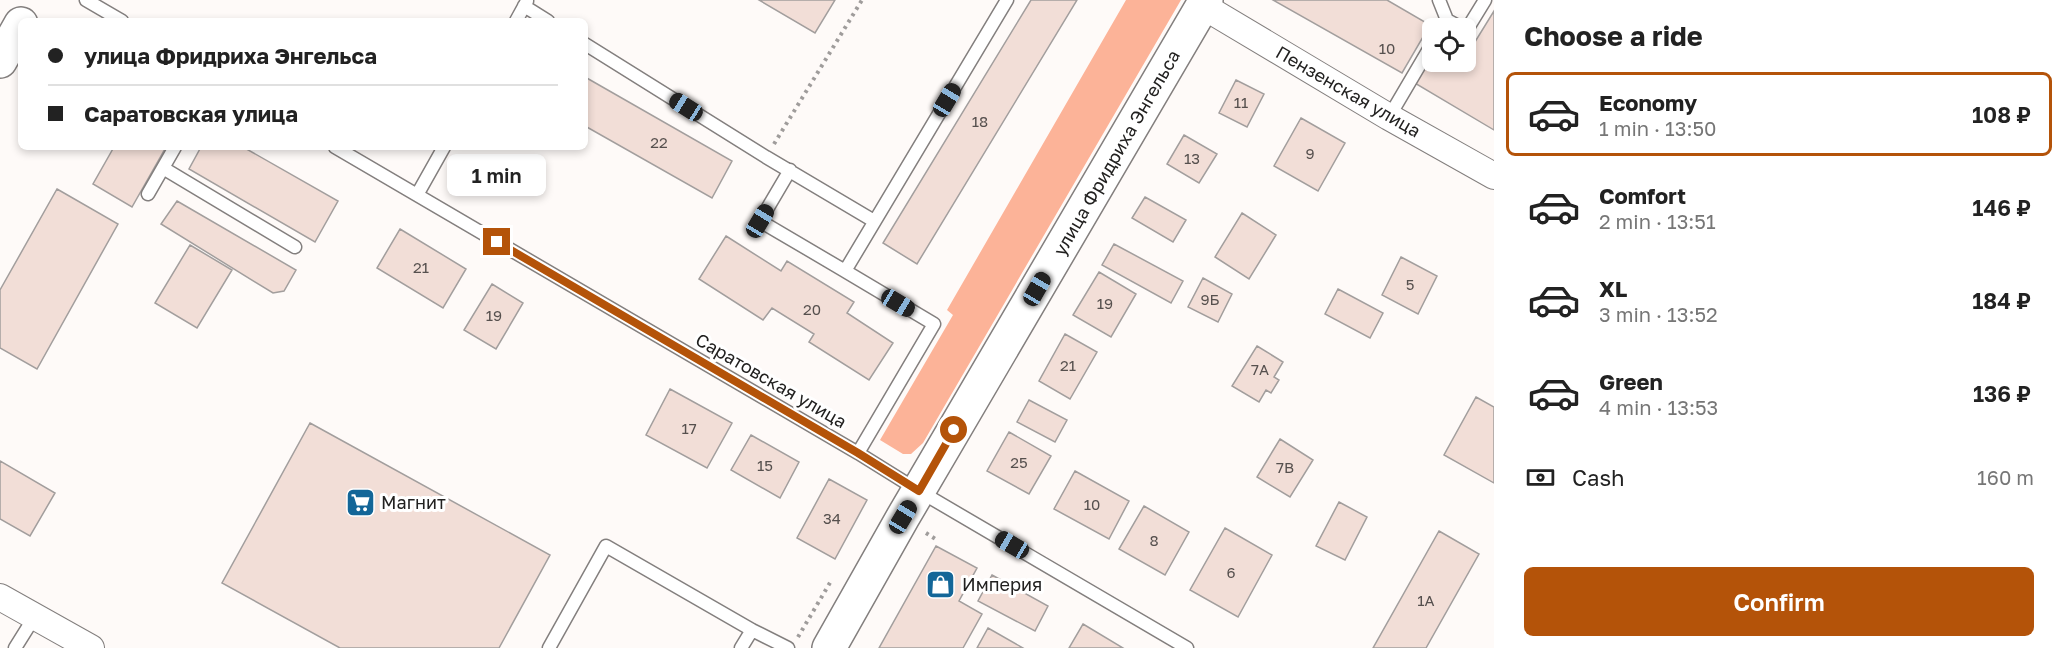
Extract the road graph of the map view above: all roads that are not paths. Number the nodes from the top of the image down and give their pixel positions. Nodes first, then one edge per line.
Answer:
1 (35, 0) edge
2 (86, 0) edge
3 (1007, 0) edge
4 (1439, 0) edge
5 (1485, 0) edge
6 (526, 3) edge
7 (1204, 3) edge
8 (24, 18) edge
9 (117, 18) edge
10 (518, 18) edge
11 (544, 18) edge
12 (1443, 18) edge
13 (1472, 18) edge
14 (18, 29) edge
15 (588, 46) edge
16 (0, 61) edge
17 (1422, 61) edge
18 (1389, 117) junction
19 (173, 150) edge
20 (340, 150) edge
21 (442, 150) edge
22 (163, 168) junction
23 (790, 170) junction
24 (1494, 176) edge
25 (148, 194) dead end
26 (417, 195) junction
27 (874, 221) junction
28 (295, 246) dead end
29 (845, 271) junction
30 (858, 453) junction
31 (919, 491) junction
32 (0, 597) edge
33 (34, 616) junction
34 (752, 630) junction
35 (15, 648) edge
36 (91, 648) edge
37 (549, 648) edge
38 (741, 648) edge
39 (788, 648) edge
40 (829, 648) edge
41 (1187, 648) edge

1 - 8 main road
2 - 9 lane
3 - 27 lane
4 - 12 lane
5 - 13 lane
6 - 10 lane
6 - 11 lane
7 - 18 street, Пензенская улица
7 - 31 main road, улица Фридриха Энгельса
14 - 16 main road
15 - 23 lane
17 - 18 lane
18 - 24 street, Пензенская улица
19 - 22 lane
20 - 26 lane, Саратовская улица
21 - 26 lane
22 - 25 lane
22 - 28 lane
23 - 27 lane
23 - 29 lane
26 - 30 lane, Саратовская улица
27 - 29 lane
29 - 30 lane
30 - 31 lane, Саратовская улица
31 - 40 main road, улица Фридриха Энгельса
31 - 41 lane, Саратовская улица
32 - 33 street
33 - 35 lane
33 - 36 street
34 - 37 lane
34 - 38 lane
34 - 39 lane

